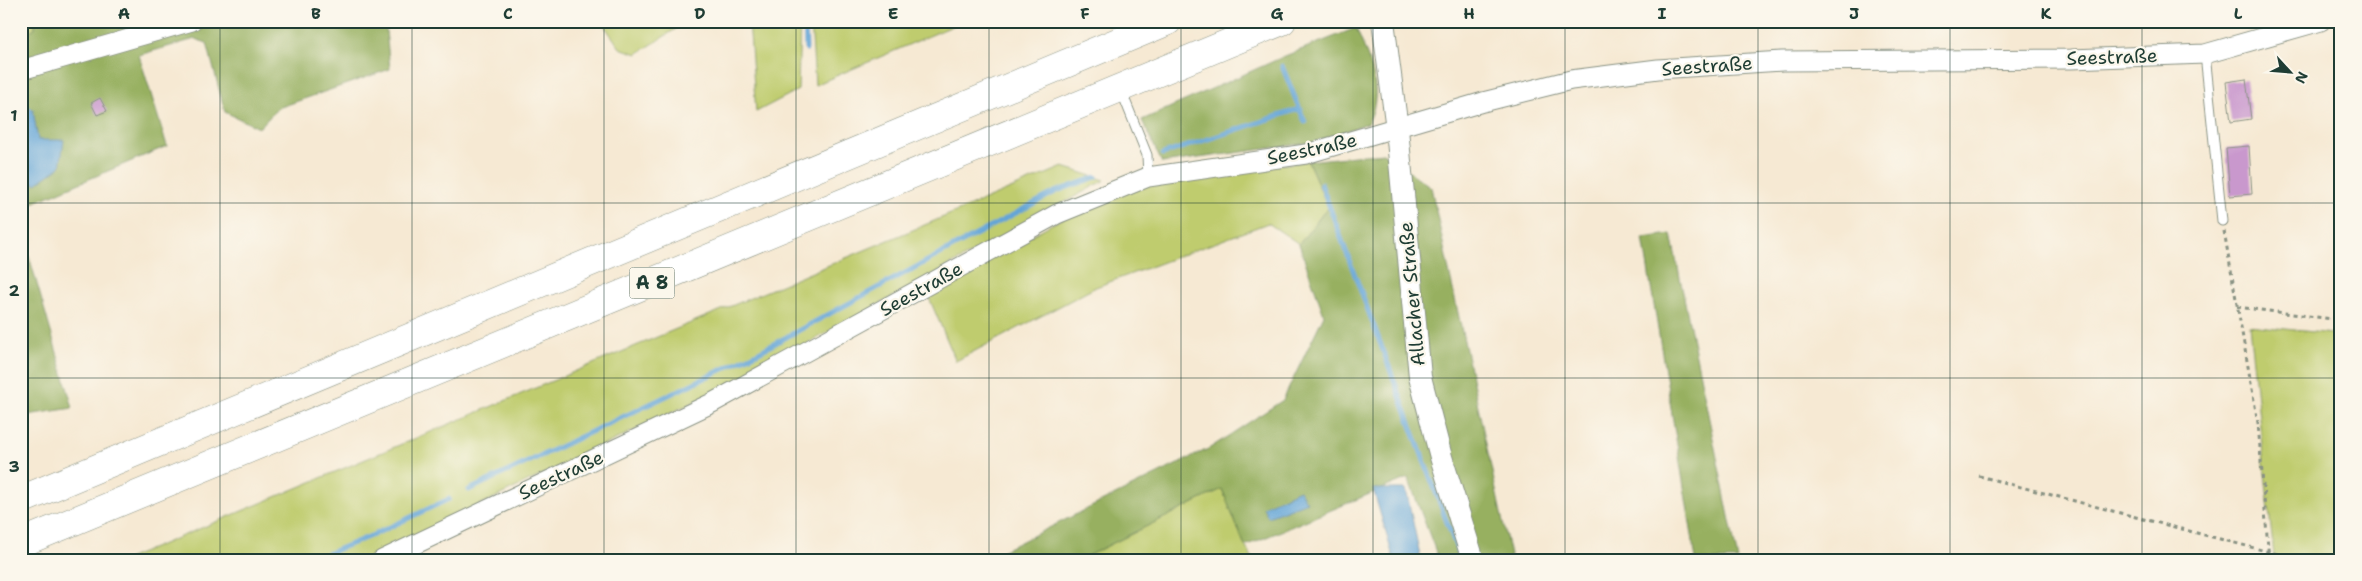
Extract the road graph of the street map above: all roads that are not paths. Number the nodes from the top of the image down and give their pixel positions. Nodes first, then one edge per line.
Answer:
1 (192, 21) edge
2 (1168, 21) edge
3 (1282, 21) edge
4 (1383, 21) edge
5 (2320, 21) edge
6 (2205, 54) junction
7 (21, 70) edge
8 (1121, 88) junction
9 (1397, 128) junction
10 (1148, 177) junction
11 (2222, 221) road end
12 (21, 500) edge
13 (21, 543) edge
14 (382, 560) edge
15 (1472, 560) edge

1 - 7 street
2 - 12 highway, A 8
3 - 8 highway, A 8
4 - 9 street, Allacher Straße
5 - 6 street, Seestraße
6 - 9 street, Seestraße
6 - 11 lane
8 - 10 lane
8 - 13 highway, A 8
9 - 10 street, Seestraße
9 - 15 street, Allacher Straße
10 - 14 street, Seestraße

